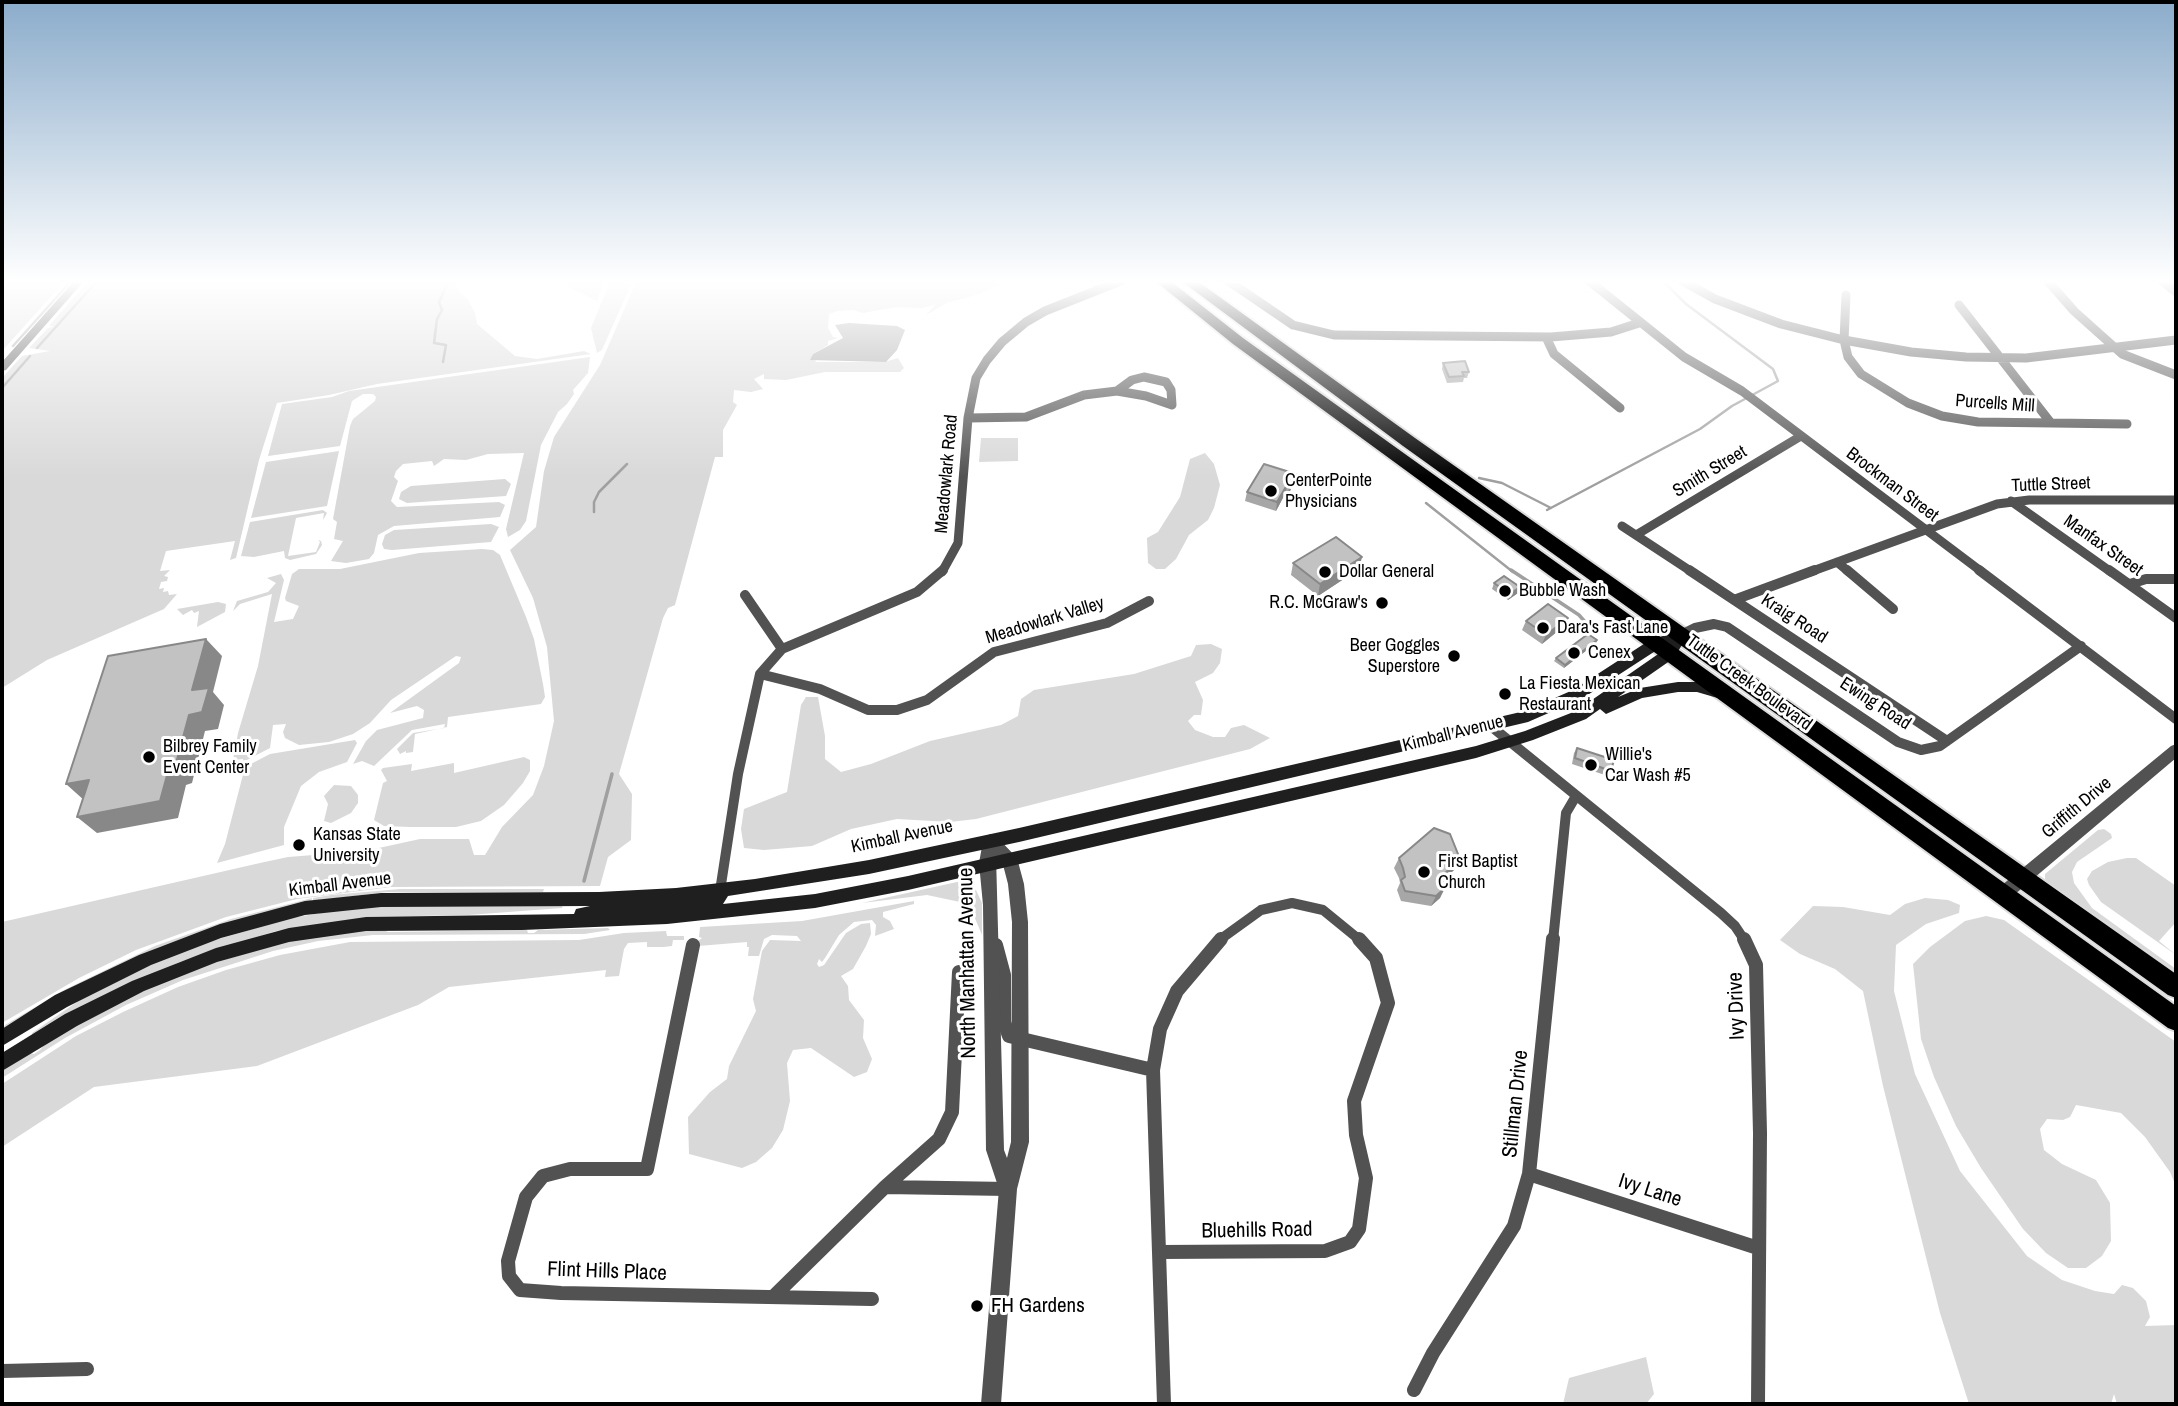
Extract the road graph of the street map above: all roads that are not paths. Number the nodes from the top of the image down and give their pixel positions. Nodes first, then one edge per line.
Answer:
1 (22, 346) edge
2 (999, 346) edge
3 (1244, 346) edge
4 (1274, 346) edge
5 (1550, 346) edge
6 (1669, 346) edge
7 (1845, 346) edge
8 (1875, 346) edge
9 (1990, 346) edge
10 (2126, 346) edge
11 (2114, 347) junction
12 (1999, 358) junction
13 (2, 368) edge
14 (2176, 375) edge
15 (1117, 391) junction
16 (1620, 408) dead end
17 (968, 418) junction
18 (2051, 423) junction
19 (2127, 424) dead end
20 (1801, 436) junction
21 (2011, 500) junction
22 (2176, 500) edge
23 (1622, 526) dead end
24 (1926, 530) junction
25 (1636, 535) junction
26 (1837, 562) junction
27 (2176, 579) edge
28 (2130, 584) junction
29 (745, 595) dead end
30 (1734, 600) junction
31 (1149, 601) dead end
32 (1893, 608) dead end
33 (2176, 618) edge
34 (1681, 635) junction
35 (2081, 646) junction
36 (782, 649) junction
37 (1662, 649) junction
38 (760, 674) junction
39 (1732, 699) junction
40 (1581, 715) junction
41 (2176, 719) edge
42 (1492, 727) junction
43 (1512, 741) junction
44 (1947, 741) junction
45 (2176, 750) edge
46 (1576, 796) junction
47 (991, 841) junction
48 (1009, 858) junction
49 (987, 863) junction
50 (2022, 878) junction
51 (720, 891) junction
52 (2002, 895) junction
53 (522, 923) junction
54 (991, 930) junction
55 (693, 945) dead end
56 (959, 972) dead end
57 (2176, 987) edge
58 (2176, 1020) edge
59 (2, 1038) edge
60 (1020, 1041) junction
61 (2, 1063) edge
62 (1153, 1070) junction
63 (1529, 1174) junction
64 (885, 1187) junction
65 (1008, 1189) junction
66 (1758, 1248) junction
67 (1160, 1252) junction
68 (774, 1296) junction
69 (872, 1299) dead end
70 (87, 1369) dead end
71 (2, 1371) edge
72 (1414, 1390) dead end
73 (991, 1404) edge
74 (1164, 1404) edge
75 (1758, 1404) edge

1 - 13 street
2 - 17 street, Meadowlark Road
3 - 37 highway, Tuttle Creek Boulevard
4 - 34 highway, Tuttle Creek Boulevard
5 - 16 street
6 - 20 street, Brockman Street
7 - 18 street, Purcells Mill
8 - 12 street
9 - 12 street, Purcells Mill
10 - 11 street
11 - 12 street
11 - 14 street
12 - 18 street, Purcells Mill
15 - 15 street
15 - 17 street
17 - 36 street, Meadowlark Road
18 - 19 street, Purcells Mill
20 - 24 street, Brockman Street
20 - 25 street, Smith Street
21 - 22 street, Tuttle Street
21 - 24 street, Tuttle Street
21 - 28 street, Manfax Street
23 - 25 street, Kraig Road
24 - 26 street, Tuttle Street
24 - 35 street, Brockman Street
25 - 30 street, Kraig Road
26 - 30 street, Tuttle Street
26 - 32 street
27 - 28 street
28 - 33 street, Manfax Street
29 - 36 street
30 - 44 street, Kraig Road
31 - 38 street, Meadowlark Valley
34 - 37 main road, Kimball Avenue
34 - 44 street, Ewing Road
34 - 50 highway, Tuttle Creek Boulevard
35 - 41 street, Brockman Street
35 - 44 street, Ewing Road
36 - 38 street, Meadowlark Road
37 - 39 highway, Tuttle Creek Boulevard
37 - 40 main road, Kimball Avenue
37 - 42 main road, Kimball Avenue
38 - 51 street, Meadowlark Road
39 - 40 main road
39 - 52 highway, Tuttle Creek Boulevard
40 - 43 main road, Kimball Avenue
42 - 43 street, Ivy Drive
42 - 47 main road, Kimball Avenue
43 - 46 street, Ivy Drive
43 - 48 main road, Kimball Avenue
45 - 50 street, Griffith Drive
46 - 63 street, Stillman Drive
46 - 66 street, Ivy Drive
47 - 48 street
47 - 49 street, North Manhattan Avenue
47 - 51 main road, Kimball Avenue
48 - 49 main road, Kimball Avenue
48 - 60 street, North Manhattan Avenue
49 - 53 main road, Kimball Avenue
49 - 54 street, North Manhattan Avenue
50 - 52 street, Griffith Drive
50 - 57 highway, Tuttle Creek Boulevard
51 - 53 main road
51 - 59 main road, Kimball Avenue
52 - 58 highway, Tuttle Creek Boulevard
53 - 61 main road, Kimball Avenue
54 - 60 street
54 - 65 street, North Manhattan Avenue
55 - 68 street, Flint Hills Place
56 - 64 street
60 - 62 street
60 - 65 street, North Manhattan Avenue
62 - 67 street, Bluehills Road
62 - 67 street, Bluehills Road
63 - 66 street, Ivy Lane
63 - 72 street, Stillman Drive
64 - 65 street
64 - 68 street
65 - 73 street, North Manhattan Avenue
66 - 75 street, Ivy Drive
67 - 74 street, Bluehills Road
68 - 69 street, Flint Hills Place
70 - 71 street

